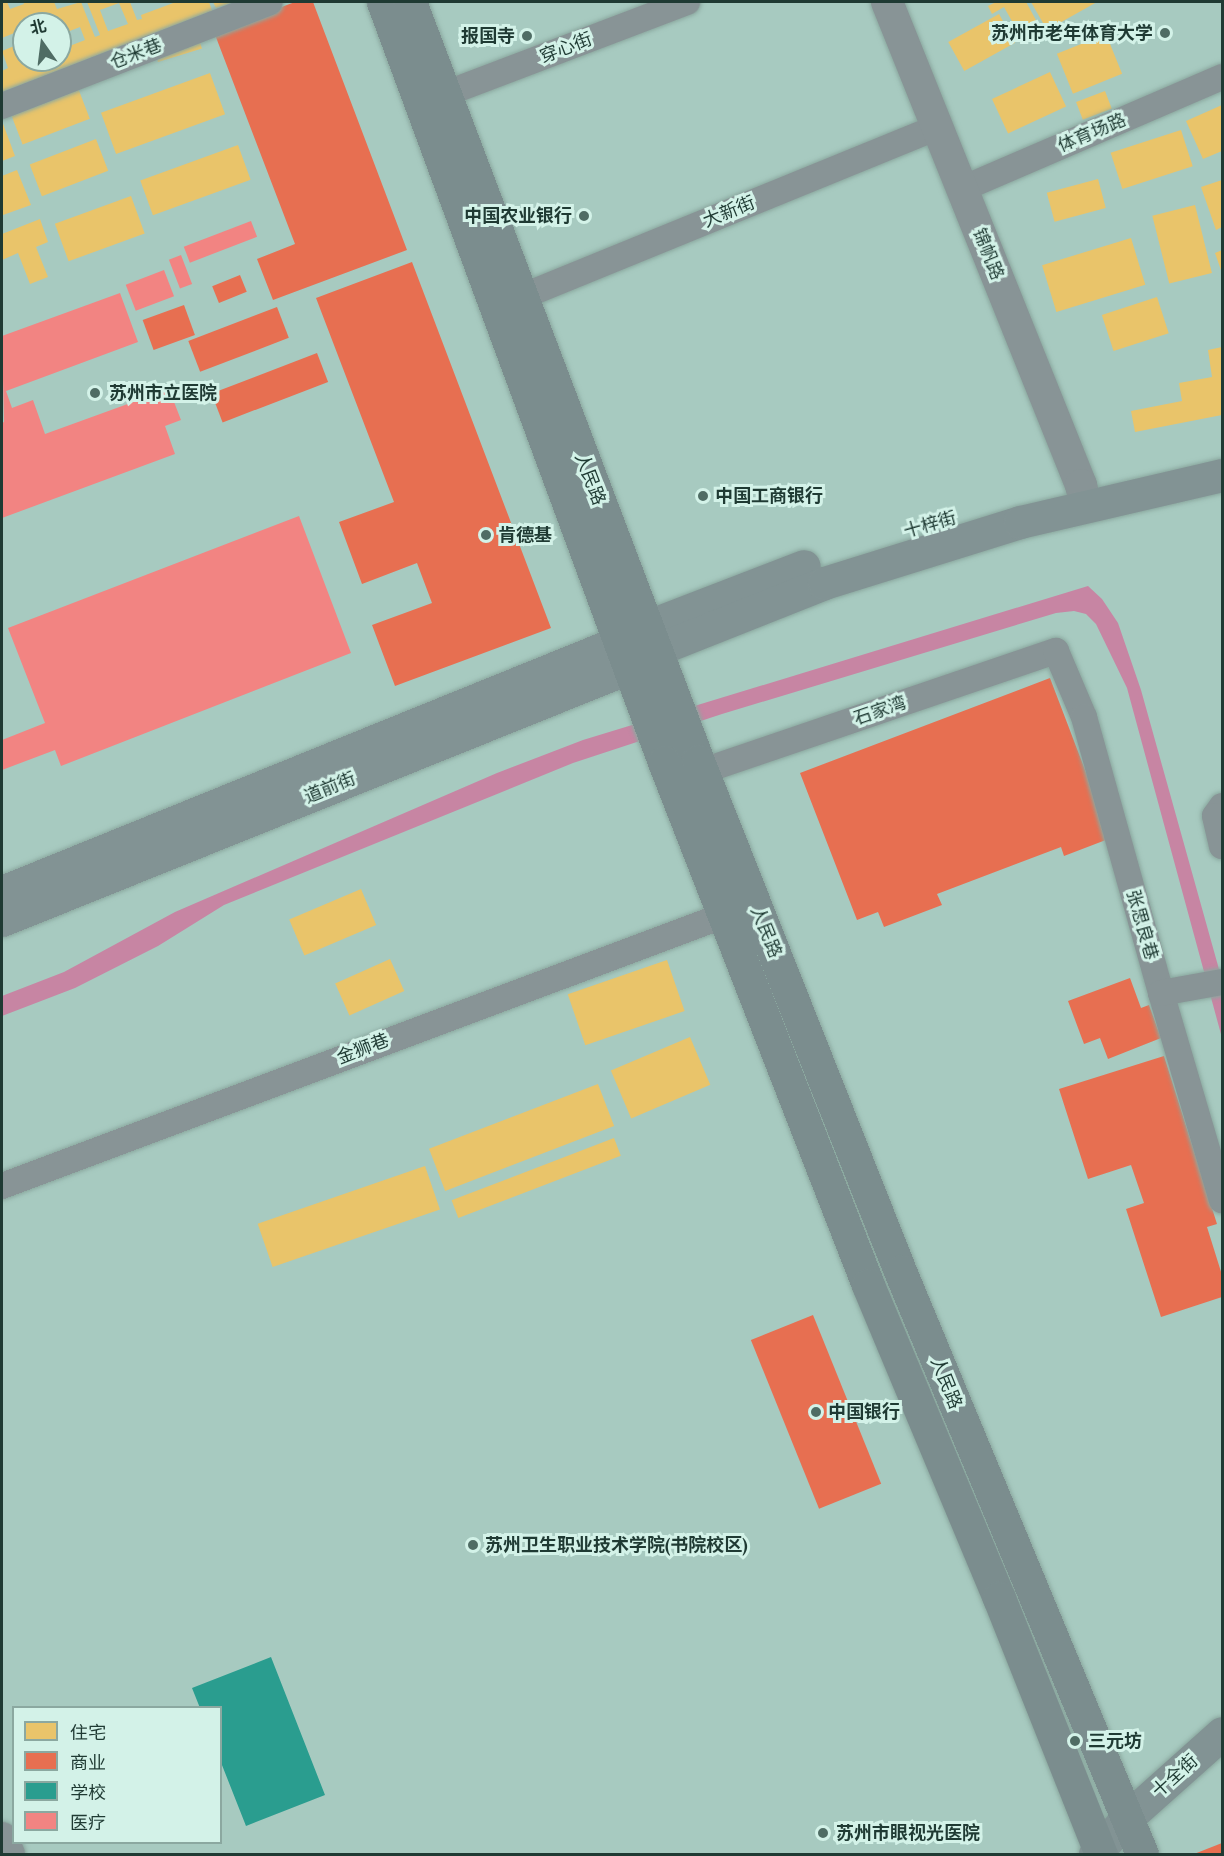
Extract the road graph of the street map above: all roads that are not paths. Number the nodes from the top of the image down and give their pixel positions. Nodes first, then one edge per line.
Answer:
1 (270, 2) edge
2 (383, 2) edge
3 (410, 2) edge
4 (687, 2) edge
5 (887, 2) edge
6 (1222, 77) edge
7 (445, 94) junction
8 (2, 106) edge
9 (937, 127) junction
10 (962, 189) junction
11 (521, 297) junction
12 (1222, 452) edge
13 (1222, 475) edge
14 (1083, 496) junction
15 (638, 646) junction
16 (1056, 651) joint
17 (700, 766) junction
18 (1222, 806) edge
19 (1222, 846) edge
20 (2, 892) edge
21 (725, 915) junction
22 (2, 920) edge
23 (1213, 984) edge
24 (1161, 993) junction
25 (2, 1186) edge
26 (1222, 1200) edge
27 (1222, 1733) edge
28 (1126, 1818) junction
29 (2, 1838) edge
30 (1098, 1853) edge
31 (9, 1854) edge
32 (1142, 1854) edge

1 - 8 street, 仓米巷
2 - 15 main road, 人民路
3 - 7 main road, 人民路
4 - 7 street, 穿心街
5 - 9 street, 锦帆路
6 - 10 street, 体育场路
7 - 11 main road, 人民路
9 - 10 street, 锦帆路
9 - 11 street, 大新街
10 - 14 street, 锦帆路
11 - 15 main road, 人民路
12 - 14 main road, 十梓街
13 - 14 main road, 十梓街
14 - 15 main road, 十梓街
15 - 17 main road, 人民路
15 - 20 main road, 道前街
15 - 21 main road, 人民路
15 - 22 main road, 道前街
16 - 17 street, 石家湾
16 - 24 street, 张思良巷
17 - 28 main road, 人民路
18 - 19 street
21 - 25 street, 金狮巷
21 - 30 main road, 人民路
23 - 24 street
24 - 26 street, 张思良巷
27 - 28 main road, 十全街
28 - 30 main road, 十全街
28 - 32 main road, 人民路
29 - 31 street

